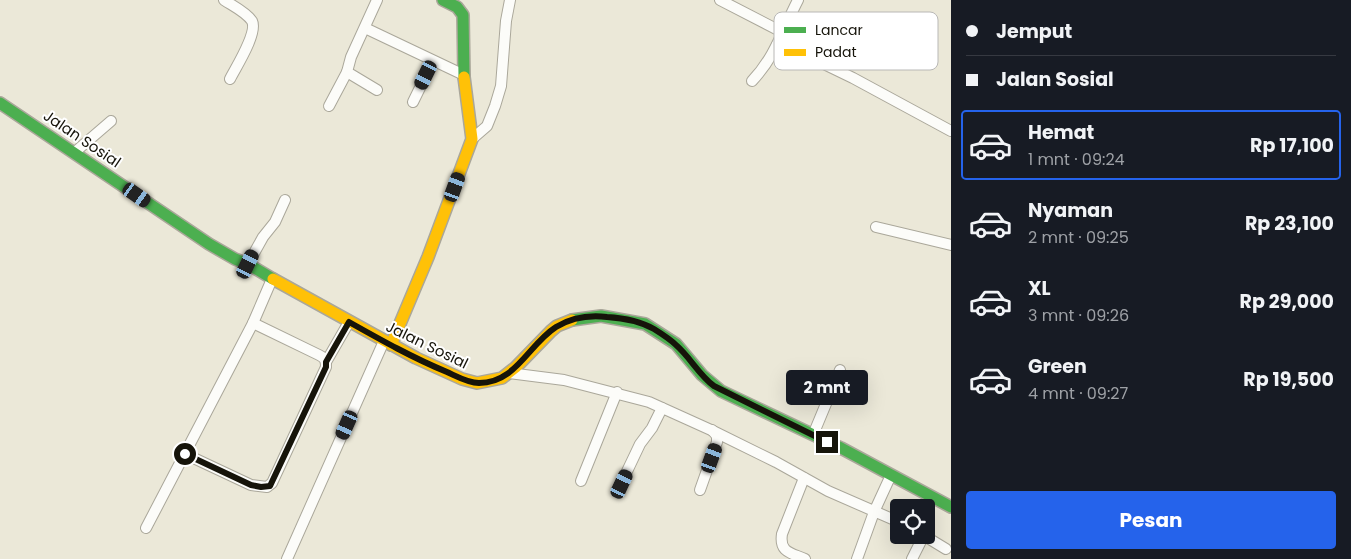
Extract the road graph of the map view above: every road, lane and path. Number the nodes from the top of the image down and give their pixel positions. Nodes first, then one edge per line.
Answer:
1 (224, 0) edge
2 (377, 0) edge
3 (443, 0) edge
4 (510, 0) edge
5 (720, 0) edge
6 (798, 0) edge
7 (792, 12) edge
8 (365, 28) junction
9 (774, 28) edge
10 (774, 51) edge
11 (433, 61) junction
12 (836, 70) edge
13 (347, 72) junction
14 (464, 74) junction
15 (230, 79) dead end
16 (752, 81) dead end
17 (376, 90) dead end
18 (0, 102) edge
19 (413, 102) dead end
20 (329, 106) dead end
21 (111, 121) dead end
22 (951, 131) edge
23 (472, 139) junction
24 (75, 152) junction
25 (285, 200) dead end
26 (876, 227) dead end
27 (951, 245) edge
28 (248, 264) junction
29 (272, 279) junction
30 (349, 322) junction
31 (253, 323) junction
32 (387, 343) junction
33 (326, 362) junction
34 (840, 370) dead end
35 (509, 373) junction
36 (617, 392) junction
37 (662, 408) junction
38 (711, 430) junction
39 (813, 435) junction
40 (185, 454) junction
41 (891, 475) junction
42 (804, 478) junction
43 (581, 481) dead end
44 (622, 484) dead end
45 (700, 490) dead end
46 (951, 507) edge
47 (874, 512) junction
48 (890, 518) edge
49 (146, 528) dead end
50 (935, 543) edge
51 (919, 544) edge
52 (946, 550) dead end
53 (287, 559) edge
54 (805, 559) edge
55 (857, 559) edge
56 (912, 559) edge

1 - 15 street
2 - 8 street
3 - 14 street
4 - 23 street
5 - 9 street
6 - 7 street
8 - 11 street
8 - 13 street
10 - 16 street
11 - 14 street
11 - 19 street
12 - 22 street
13 - 17 street
13 - 20 street
14 - 23 street
18 - 24 street, Jalan Sosial
21 - 24 street
23 - 32 street
24 - 28 street, Jalan Sosial
25 - 28 street
26 - 27 street
28 - 29 street, Jalan Sosial
29 - 30 street, Jalan Sosial
29 - 31 street
30 - 32 street, Jalan Sosial
30 - 33 street
31 - 33 street
31 - 40 street
32 - 35 street, Jalan Sosial
32 - 53 street
33 - 40 street
34 - 39 street
35 - 36 street
35 - 39 street, Jalan Sosial
36 - 37 street
36 - 43 street
37 - 38 street
37 - 44 street
38 - 42 street
38 - 45 street
39 - 41 street, Jalan Sosial
40 - 49 street
41 - 46 street, Jalan Sosial
41 - 47 street
42 - 47 street
42 - 54 street
47 - 48 street
47 - 55 street
50 - 52 street
51 - 56 street

